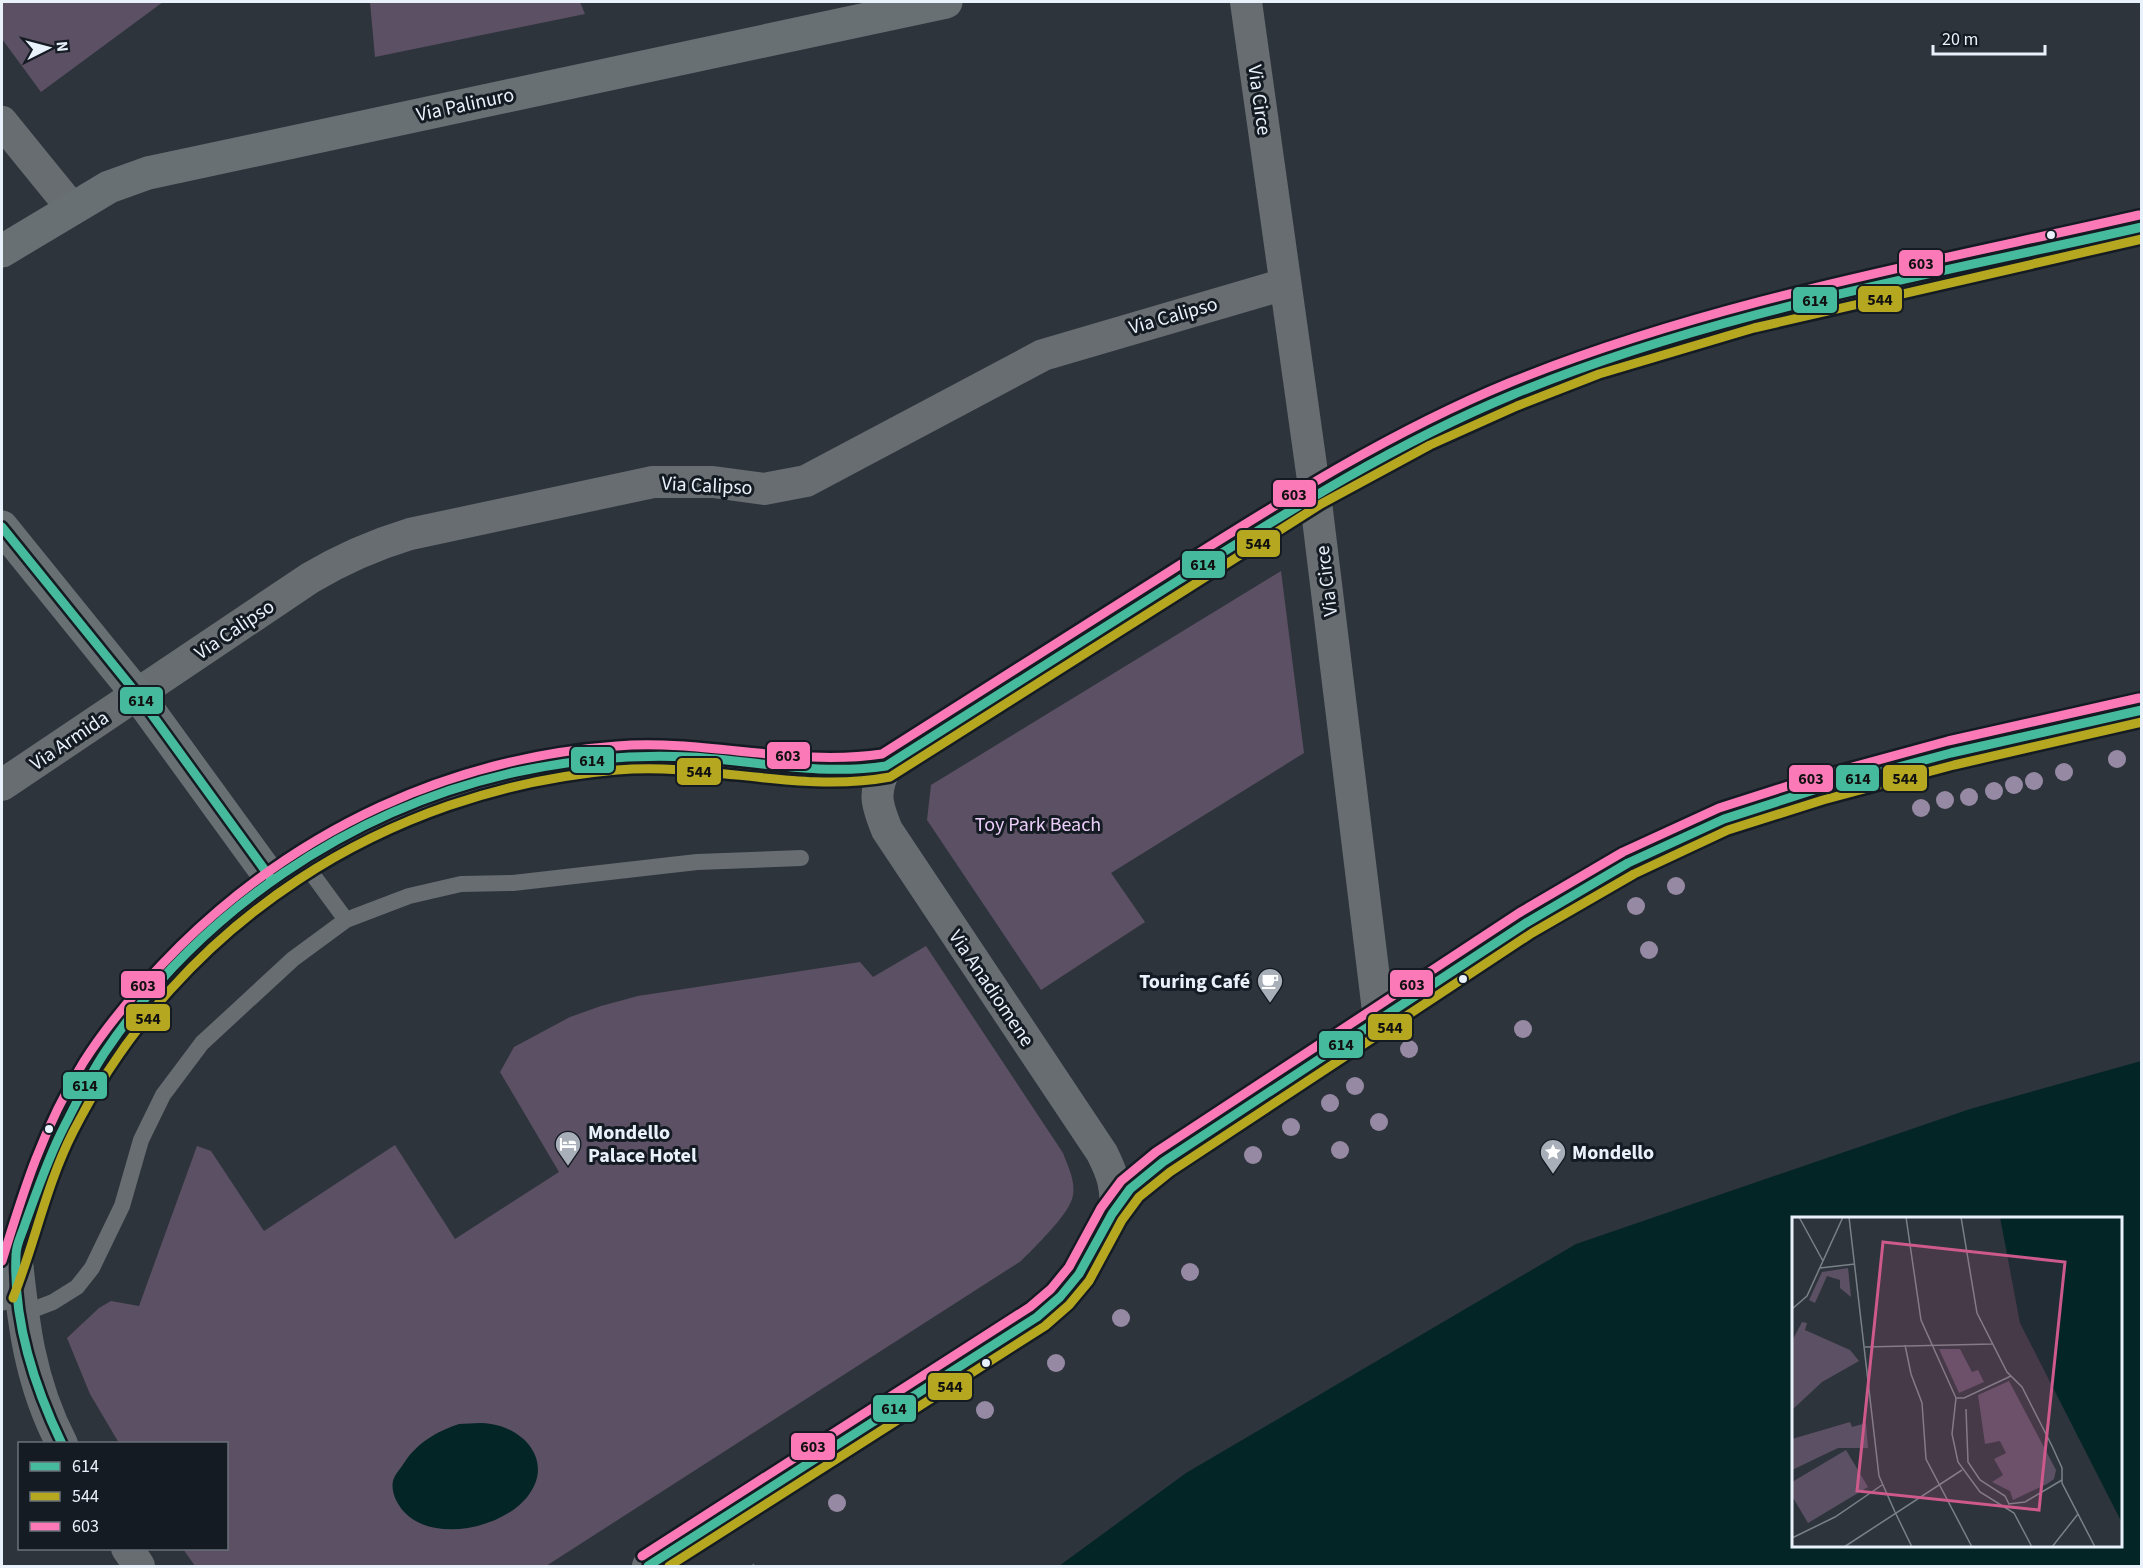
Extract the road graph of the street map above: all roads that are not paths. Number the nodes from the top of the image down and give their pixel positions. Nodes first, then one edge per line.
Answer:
1 (946, 2) edge
2 (1246, 2) edge
3 (2, 122) edge
4 (71, 207) junction
5 (2142, 227) edge
6 (2, 251) edge
7 (1286, 284) junction
8 (1315, 494) junction
9 (2, 526) edge
10 (137, 694) junction
11 (2142, 710) edge
12 (886, 766) junction
13 (2, 785) edge
14 (801, 858) dead end
15 (302, 860) junction
16 (272, 880) junction
17 (346, 920) junction
18 (1379, 1019) junction
19 (1116, 1209) junction
20 (12, 1304) edge
21 (62, 1442) edge
22 (128, 1550) edge
23 (139, 1566) edge
24 (648, 1566) edge

1 - 4 main road, Via Palinuro
2 - 7 street, Via Circe
3 - 4 street
4 - 6 main road, Via Palinuro
5 - 8 main road
7 - 8 street, Via Circe
7 - 10 street, Via Calipso
8 - 12 main road
8 - 18 street, Via Circe
9 - 10 main road
10 - 13 street, Via Armida
10 - 16 main road
11 - 18 street
12 - 15 main road
12 - 19 street, Via Anadiomene
14 - 17 lane
15 - 16 main road
15 - 17 lane
16 - 20 main road
17 - 20 lane
18 - 19 street
19 - 24 street
20 - 21 street
22 - 23 street

